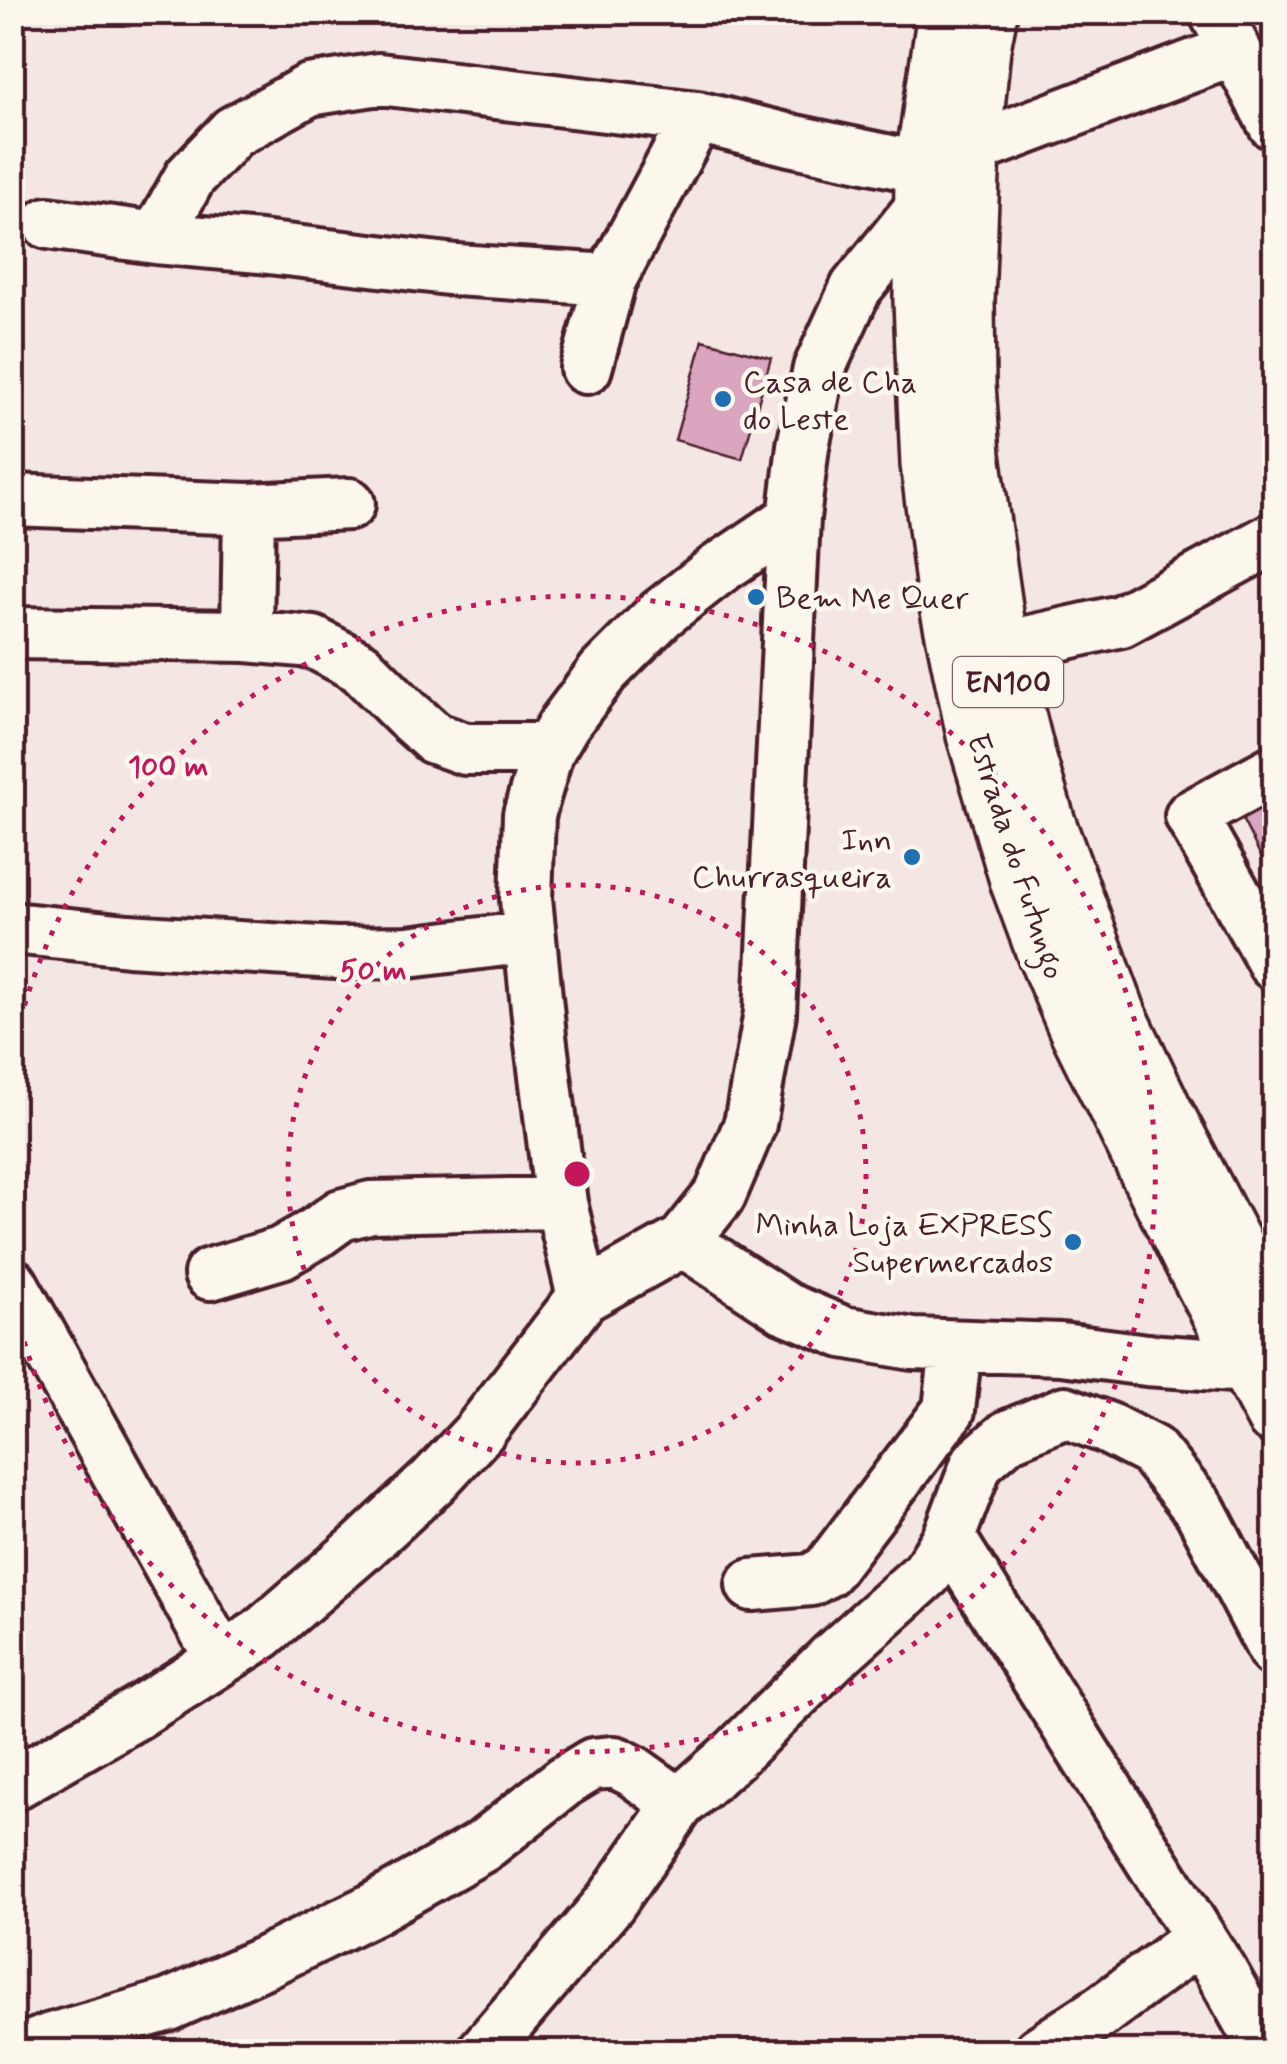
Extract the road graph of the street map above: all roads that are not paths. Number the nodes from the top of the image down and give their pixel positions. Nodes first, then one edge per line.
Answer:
1 (946, 12) edge
2 (989, 12) edge
3 (1225, 30) edge
4 (697, 117) junction
5 (1274, 124) edge
6 (939, 174) junction
7 (48, 223) dead end
8 (156, 238) junction
9 (610, 280) junction
10 (586, 368) dead end
11 (12, 500) edge
12 (350, 504) dead end
13 (249, 509) junction
14 (794, 518) junction
15 (1274, 538) edge
16 (12, 634) edge
17 (248, 636) junction
18 (1000, 648) junction
19 (549, 749) junction
20 (1274, 771) edge
21 (12, 928) edge
22 (530, 937) junction
23 (1274, 964) edge
24 (561, 1203) junction
25 (683, 1241) junction
26 (210, 1274) dead end
27 (12, 1284) edge
28 (583, 1297) junction
29 (1261, 1344) edge
30 (956, 1346) junction
31 (1046, 1349) junction
32 (949, 1410) junction
33 (1065, 1412) junction
34 (1274, 1416) edge
35 (949, 1537) junction
36 (752, 1585) dead end
37 (1274, 1651) edge
38 (221, 1659) junction
39 (12, 1785) edge
40 (679, 1804) junction
41 (1200, 1938) junction
42 (18, 2052) edge
43 (483, 2052) edge
44 (1039, 2052) edge
45 (1266, 2052) edge

1 - 6 main road, Estrada do Futungo / EN100
2 - 6 main road, Estrada do Futungo / EN100
3 - 5 street
3 - 6 street
4 - 6 street
4 - 8 street
4 - 9 street
6 - 14 street
6 - 18 main road, Estrada do Futungo / EN100
6 - 29 main road, Estrada do Futungo / EN100
7 - 8 street
8 - 9 street
9 - 10 street
11 - 13 street
12 - 13 street
13 - 17 street
14 - 19 street
14 - 25 street
15 - 18 street
16 - 17 street
17 - 19 street
18 - 29 main road, Estrada do Futungo / EN100
19 - 22 street
20 - 23 street
21 - 22 street
22 - 24 street
24 - 26 street
24 - 28 street
25 - 28 street
25 - 30 street
27 - 38 street
28 - 38 street
29 - 31 street
29 - 34 main road, Estrada do Futungo / EN100
30 - 31 street
30 - 32 street
31 - 32 street
31 - 33 street
32 - 36 street
33 - 35 street
33 - 37 street
35 - 40 street
35 - 41 street
38 - 39 street
40 - 42 street
40 - 43 street
41 - 44 street
41 - 45 street

